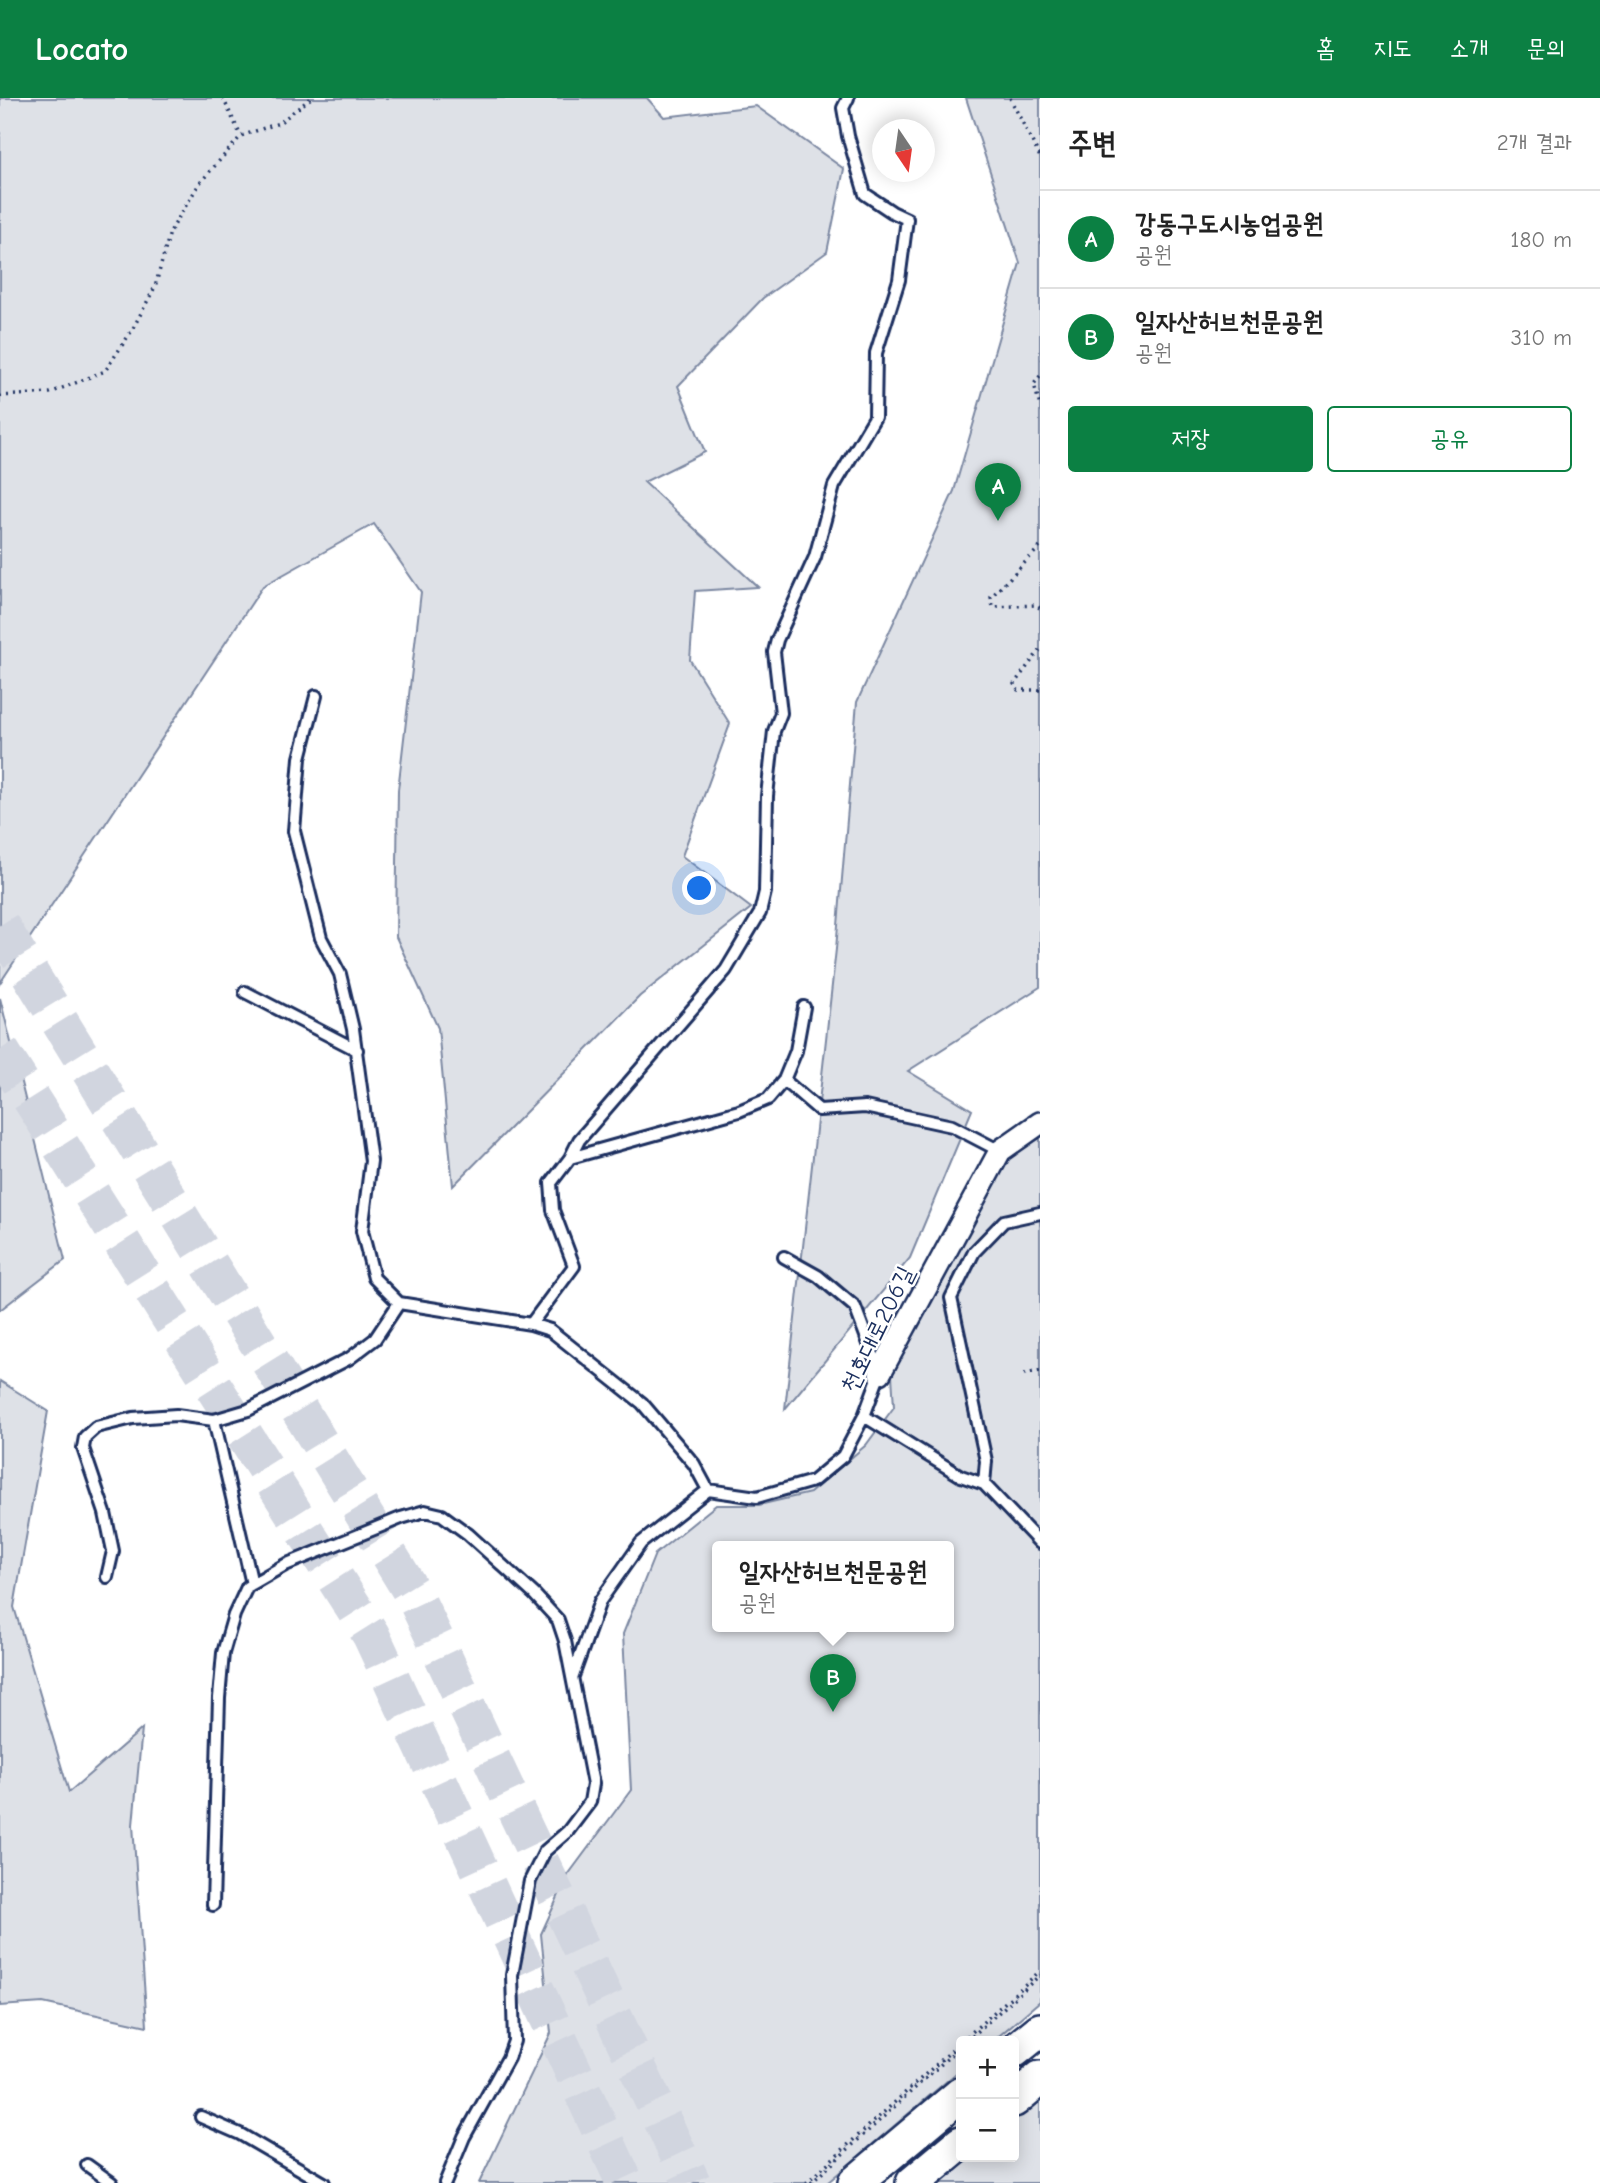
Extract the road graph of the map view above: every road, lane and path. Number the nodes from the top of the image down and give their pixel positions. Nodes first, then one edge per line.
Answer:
1 (223, 98) edge
2 (311, 98) edge
3 (848, 98) edge
4 (1010, 98) edge
5 (241, 136) junction
6 (1040, 157) edge
7 (1040, 376) edge
8 (0, 396) edge
9 (1040, 406) edge
10 (1040, 547) edge
11 (1040, 608) edge
12 (1040, 650) edge
13 (1040, 690) edge
14 (316, 696) dead end
15 (245, 992) dead end
16 (804, 1007) dead end
17 (356, 1050) junction
18 (784, 1080) junction
19 (1040, 1124) edge
20 (1000, 1151) junction
21 (570, 1158) junction
22 (1040, 1213) edge
23 (784, 1257) dead end
24 (399, 1303) junction
25 (531, 1324) junction
26 (1040, 1371) edge
27 (880, 1373) junction
28 (1024, 1374) dead end
29 (864, 1416) junction
30 (214, 1420) junction
31 (984, 1484) junction
32 (708, 1490) junction
33 (1040, 1543) edge
34 (107, 1577) dead end
35 (252, 1584) junction
36 (572, 1677) junction
37 (213, 1905) dead end
38 (1040, 1973) edge
39 (1040, 2030) edge
40 (971, 2036) edge
41 (1019, 2047) edge
42 (956, 2049) edge
43 (956, 2049) edge
44 (1040, 2078) edge
45 (956, 2098) edge
46 (1015, 2099) edge
47 (201, 2117) dead end
48 (956, 2147) edge
49 (88, 2165) dead end
50 (112, 2183) edge
51 (324, 2183) edge
52 (445, 2183) edge
53 (806, 2183) edge
54 (811, 2183) edge
55 (855, 2183) edge
56 (913, 2183) edge

1 - 5 path
2 - 5 path
3 - 21 lane
4 - 6 path
5 - 8 path
7 - 9 path
10 - 11 path
12 - 13 path
14 - 17 lane
15 - 17 lane
16 - 18 lane
17 - 24 lane
18 - 20 lane
18 - 21 lane
19 - 20 street, 천호대로206길
20 - 27 street, 천호대로206길
21 - 25 lane
22 - 31 lane
23 - 27 lane
24 - 25 lane
24 - 30 lane
25 - 32 lane
26 - 28 path
27 - 29 lane, 천호대로206길
29 - 31 lane, 천호대로206길
29 - 32 lane
30 - 34 lane
30 - 35 lane
31 - 33 lane, 천호대로206길
32 - 36 lane
35 - 36 lane
35 - 37 lane
36 - 52 lane
38 - 40 path
39 - 41 main road
42 - 53 path
43 - 54 path
44 - 46 main road
45 - 55 main road
47 - 51 lane
48 - 56 main road
49 - 50 lane

